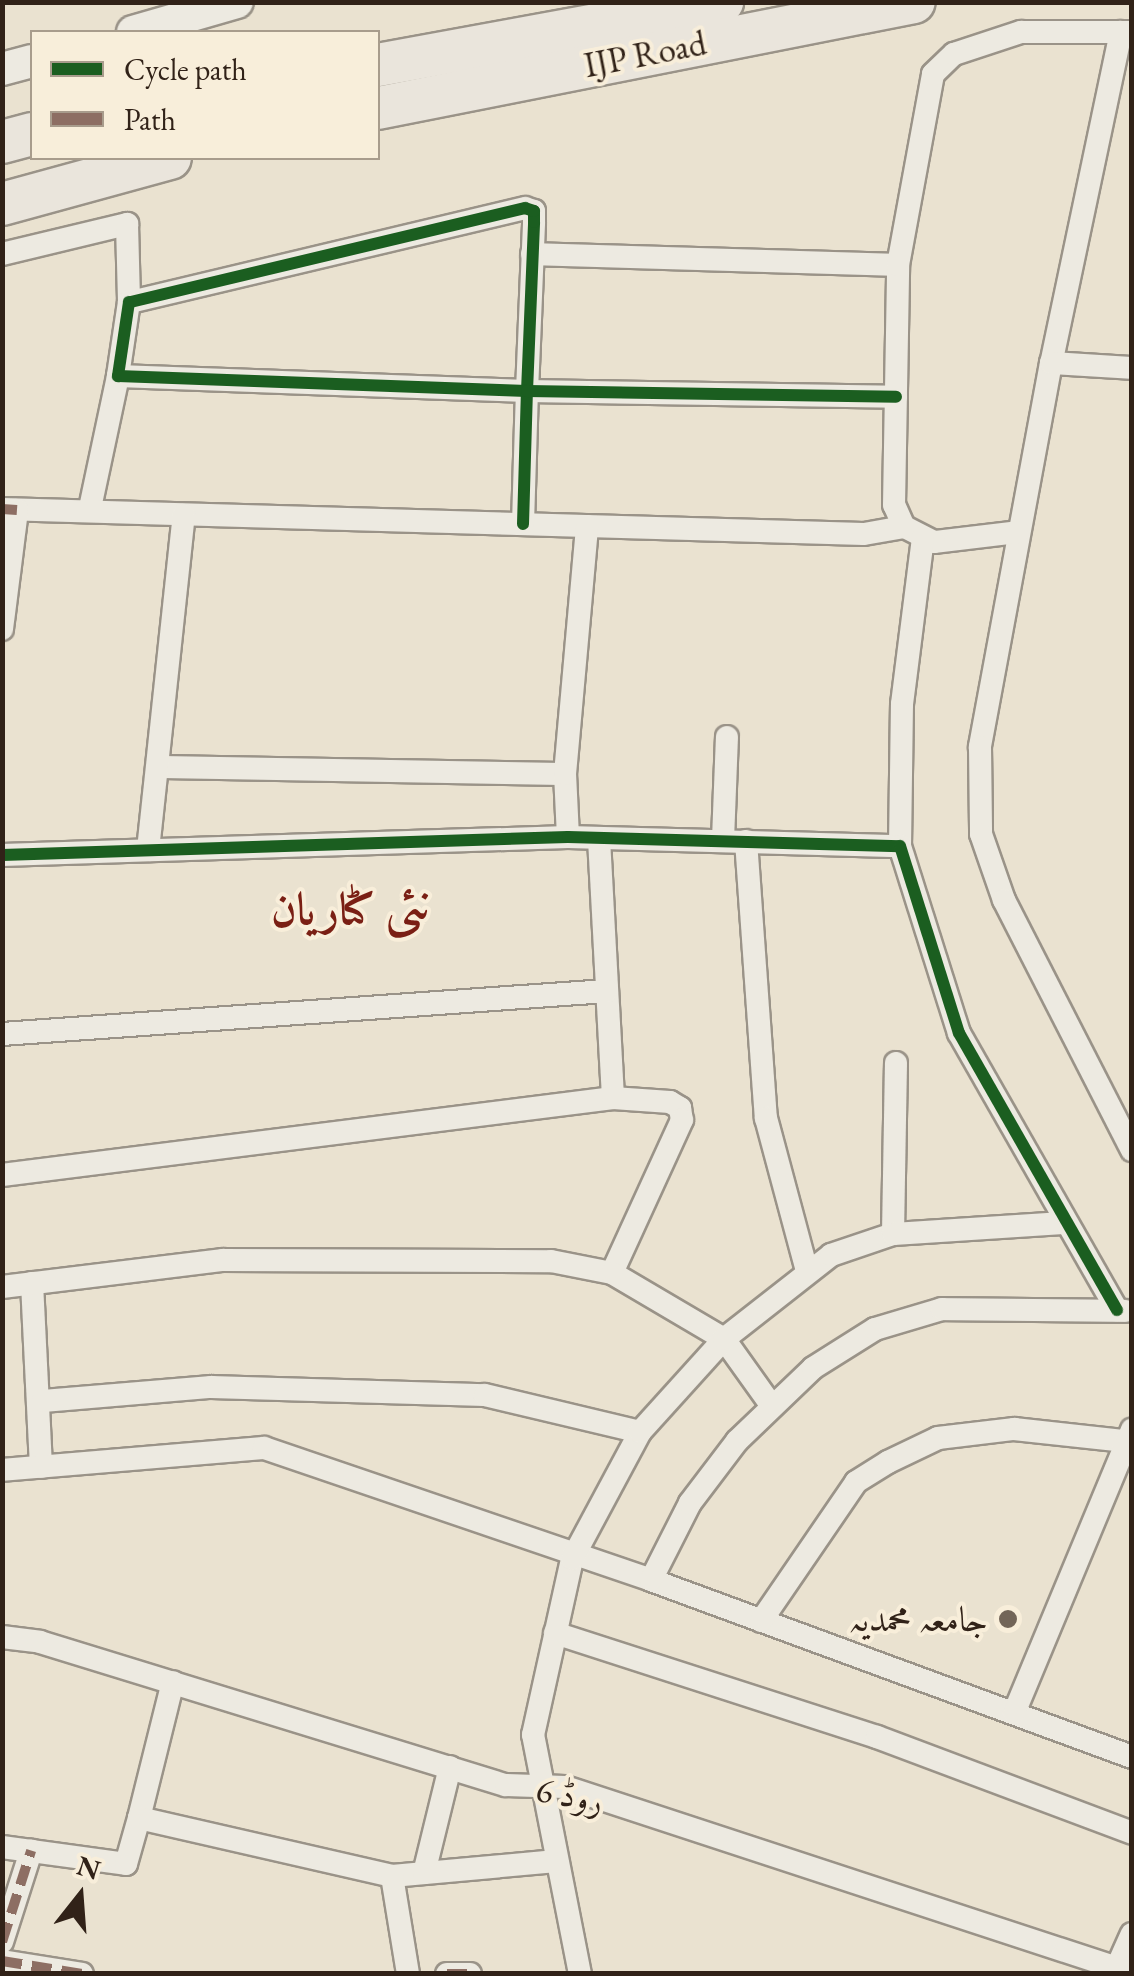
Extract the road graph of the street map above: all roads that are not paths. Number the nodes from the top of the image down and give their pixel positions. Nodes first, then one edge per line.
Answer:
1 (237, 2) edge
2 (914, 2) edge
3 (725, 14) edge
4 (140, 30) edge
5 (1126, 32) edge
6 (30, 62) edge
7 (380, 65) edge
8 (2, 69) edge
9 (380, 107) edge
10 (30, 135) edge
11 (2, 142) edge
12 (163, 160) edge
13 (2, 204) edge
14 (2, 254) edge
15 (532, 254) junction
16 (898, 266) junction
17 (129, 302) junction
18 (1050, 363) junction
19 (1132, 368) edge
20 (118, 376) junction
21 (527, 391) junction
22 (896, 397) junction
23 (90, 508) junction
24 (10, 510) edge
25 (184, 515) junction
26 (523, 524) junction
27 (587, 526) junction
28 (913, 532) junction
29 (1018, 532) junction
30 (2, 629) edge
31 (727, 737) dead end
32 (159, 767) junction
33 (565, 774) junction
34 (568, 837) junction
35 (599, 839) junction
36 (734, 840) junction
37 (900, 846) junction
38 (148, 850) junction
39 (2, 855) edge
40 (606, 990) junction
41 (2, 1034) edge
42 (896, 1063) dead end
43 (612, 1098) junction
44 (1132, 1150) edge
45 (2, 1175) edge
46 (1064, 1223) junction
47 (892, 1234) junction
48 (807, 1271) junction
49 (612, 1273) junction
50 (32, 1283) junction
51 (2, 1287) edge
52 (1124, 1311) edge
53 (724, 1339) junction
54 (43, 1402) junction
55 (771, 1405) junction
56 (640, 1432) junction
57 (1128, 1435) edge
58 (41, 1467) junction
59 (2, 1470) edge
60 (572, 1558) junction
61 (651, 1580) junction
62 (761, 1621) junction
63 (556, 1634) junction
64 (2, 1637) edge
65 (174, 1682) junction
66 (1014, 1713) junction
67 (1132, 1757) edge
68 (450, 1768) junction
69 (538, 1786) junction
70 (139, 1818) junction
71 (1132, 1833) edge
72 (2, 1847) edge
73 (31, 1852) junction
74 (556, 1861) junction
75 (424, 1873) junction
76 (392, 1876) junction
77 (1132, 1934) edge
78 (2, 1942) edge
79 (2, 1961) edge
80 (1124, 1970) edge
81 (82, 1974) edge
82 (408, 1974) edge
83 (447, 1974) edge
84 (470, 1974) edge
85 (580, 1974) edge

1 - 4 street
2 - 3 highway, IJP Road
3 - 7 highway, IJP Road
3 - 9 highway, IJP Road
5 - 16 street
5 - 18 street
6 - 8 street
10 - 11 highway
12 - 13 highway
14 - 17 street
15 - 16 street
15 - 17 street
15 - 21 street
16 - 22 street
17 - 20 street
18 - 19 street
18 - 29 street
20 - 21 street
20 - 23 street
21 - 22 street
21 - 26 street
22 - 28 street
23 - 24 street
23 - 25 street
24 - 30 street
25 - 26 street
25 - 32 street
26 - 27 street
27 - 28 street
27 - 33 street
28 - 29 street
28 - 37 street
29 - 44 street
31 - 36 street
32 - 33 street
32 - 38 street
33 - 34 street
34 - 35 street
34 - 38 street
35 - 36 street
35 - 40 street
36 - 37 street
36 - 48 street
37 - 46 street
38 - 39 street
40 - 41 street
40 - 43 street
42 - 47 street
43 - 45 street
43 - 49 street
46 - 47 street
46 - 52 street
47 - 48 street
48 - 53 street
49 - 50 street
49 - 53 street
50 - 51 street
50 - 54 street
52 - 55 street
53 - 55 street
53 - 56 street
54 - 56 street
54 - 58 street
55 - 61 street
56 - 60 street
57 - 62 street
57 - 66 street
58 - 59 street
58 - 60 street
60 - 61 street
60 - 63 street
61 - 62 street
62 - 66 street
63 - 69 street
63 - 71 street
64 - 65 street, روڈ 6
65 - 68 street, روڈ 6
65 - 70 street
66 - 67 street
68 - 69 street, روڈ 6
68 - 75 street
69 - 74 street
69 - 80 street, روڈ 6
70 - 73 street
70 - 76 street
72 - 73 street
73 - 78 street
74 - 75 street
74 - 85 street
75 - 76 street
76 - 82 street
77 - 80 street
79 - 81 street
83 - 84 street

